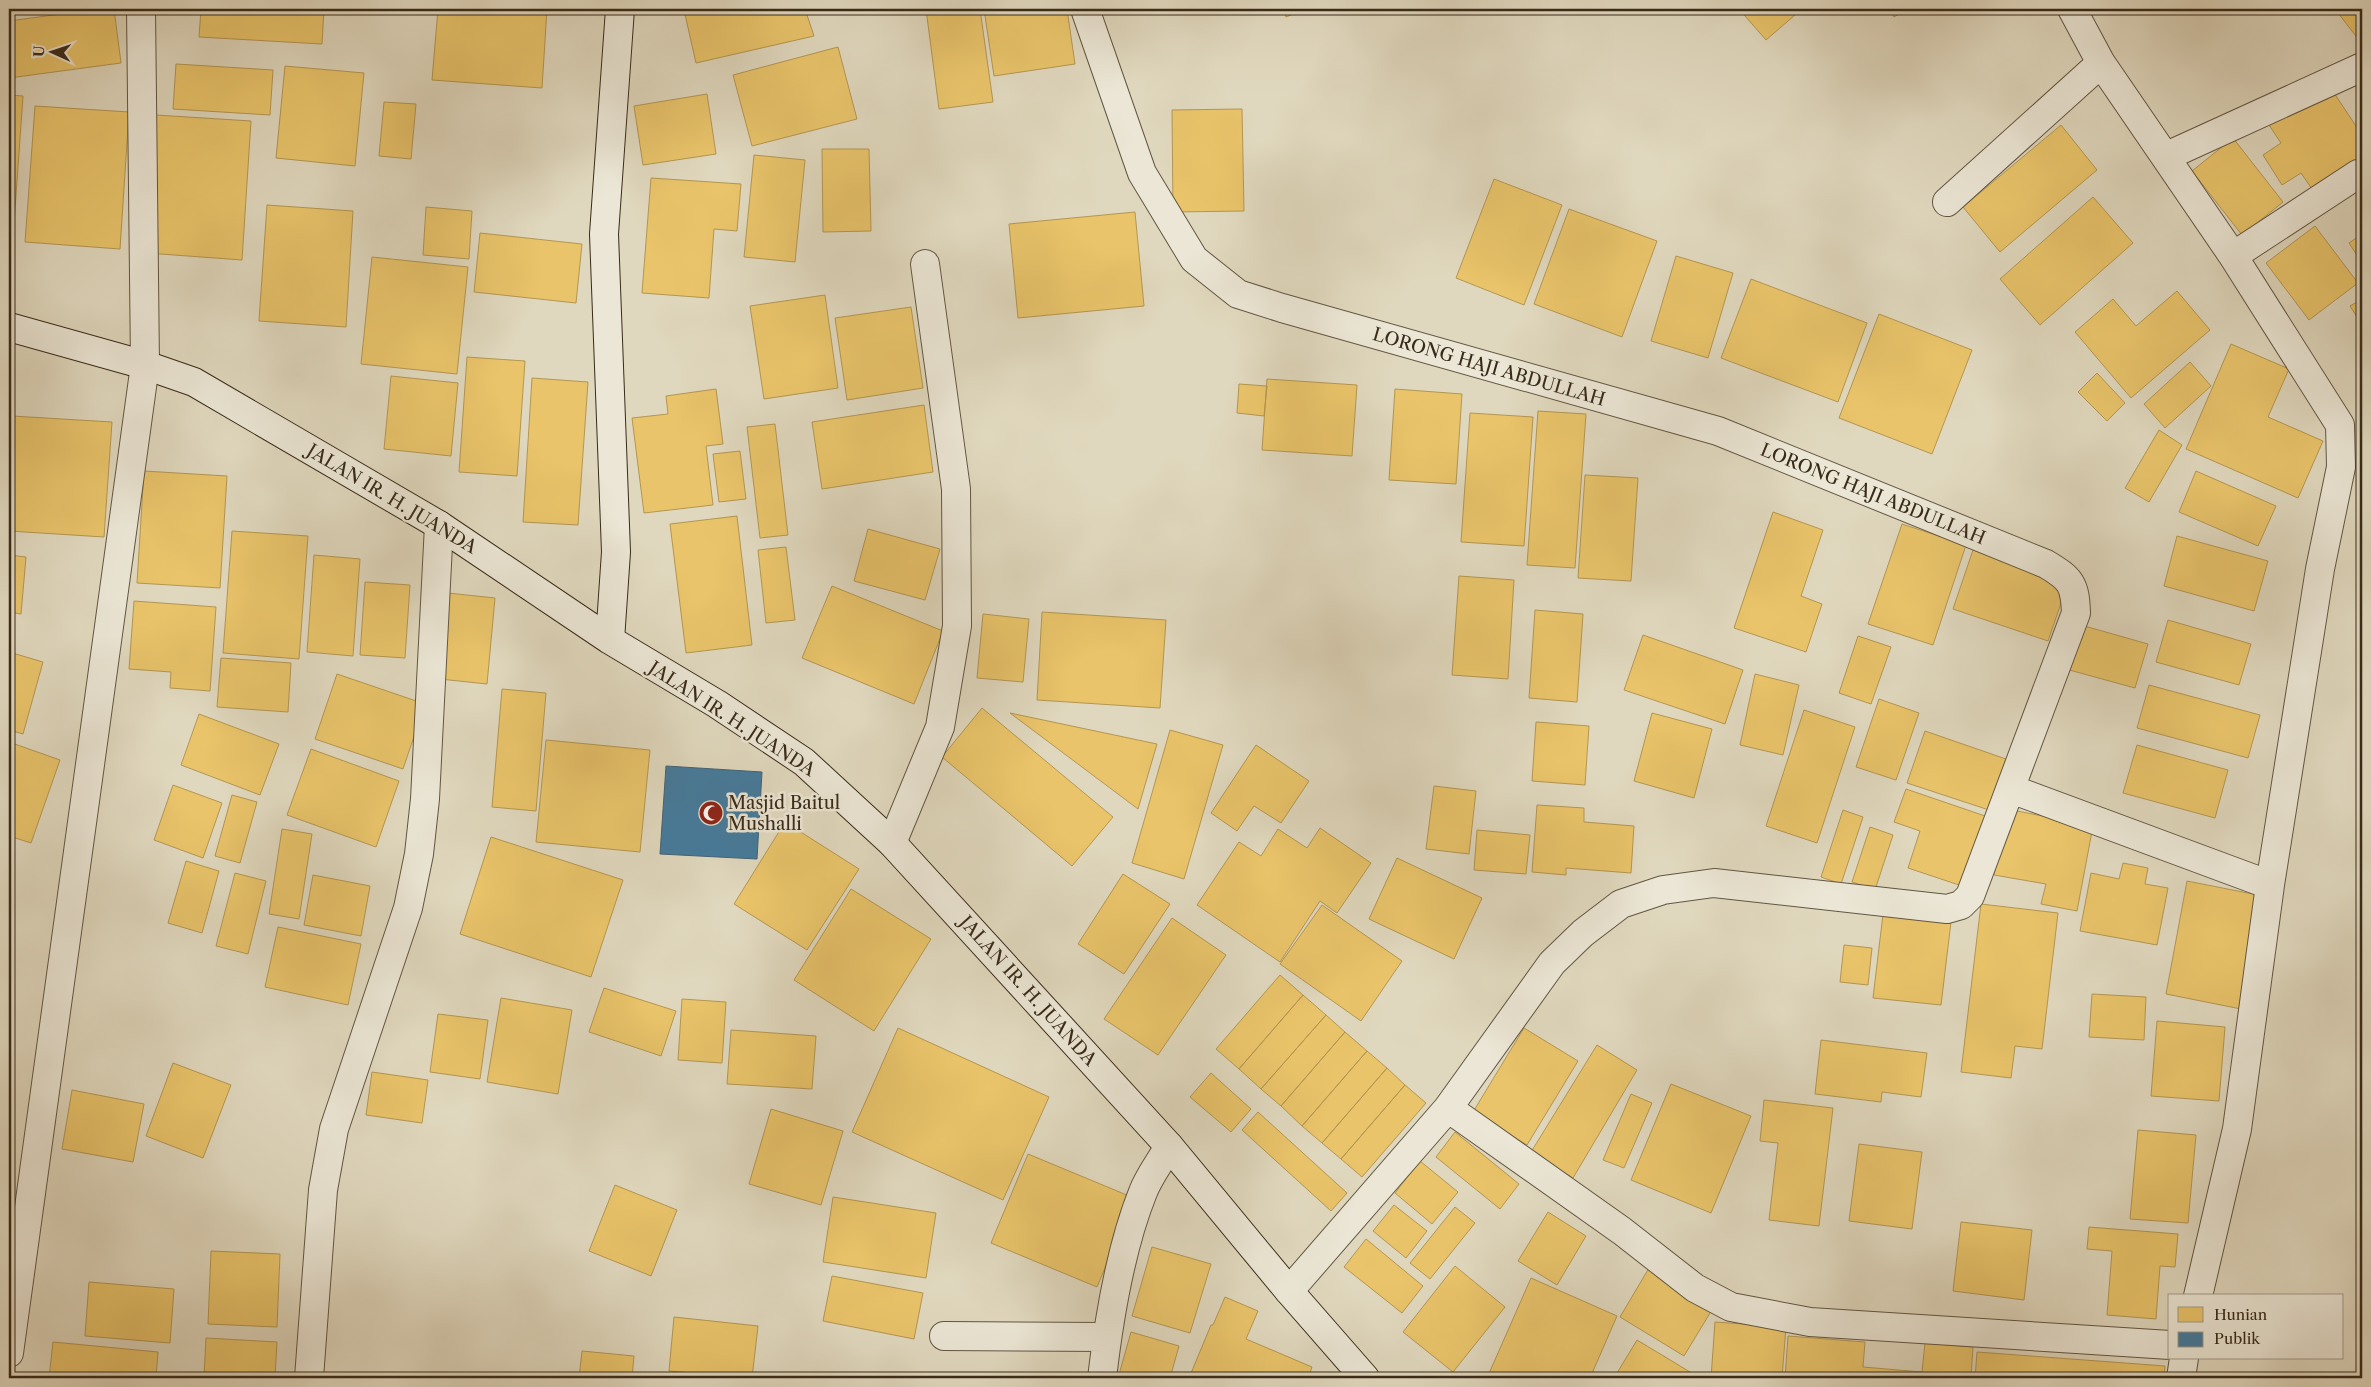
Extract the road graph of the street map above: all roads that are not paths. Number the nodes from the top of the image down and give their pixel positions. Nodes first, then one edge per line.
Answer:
1 (141, 9) edge
2 (620, 9) edge
3 (1085, 9) edge
4 (2072, 9) edge
5 (2101, 63) junction
6 (2362, 67) edge
7 (2167, 156) junction
8 (2358, 174) dead end
9 (1948, 202) dead end
10 (2233, 256) junction
11 (925, 264) dead end
12 (9, 328) edge
13 (145, 365) junction
14 (2352, 462) edge
15 (439, 525) junction
16 (610, 640) junction
17 (2011, 789) junction
18 (892, 843) junction
19 (2270, 885) junction
20 (1448, 1108) junction
21 (1169, 1146) junction
22 (1289, 1291) junction
23 (2198, 1294) edge
24 (944, 1336) dead end
25 (1107, 1337) junction
26 (2168, 1345) edge
27 (9, 1353) edge
28 (2184, 1360) edge
29 (310, 1378) edge
30 (1102, 1378) edge
31 (1365, 1378) edge
32 (2180, 1378) edge

1 - 13 street
2 - 16 street
3 - 17 street, LORONG HAJI ABDULLAH
4 - 5 street
5 - 7 street
5 - 9 street
6 - 7 street
7 - 10 street
8 - 10 street
10 - 14 street
11 - 18 street
12 - 13 street, JALAN IR. H. JUANDA
13 - 15 street, JALAN IR. H. JUANDA
13 - 27 street
14 - 19 street
15 - 16 street, JALAN IR. H. JUANDA
15 - 29 street
16 - 18 street, JALAN IR. H. JUANDA
17 - 19 street
17 - 20 street, LORONG HAJI ABDULLAH
18 - 21 street, JALAN IR. H. JUANDA
19 - 23 street
20 - 22 street, LORONG HAJI ABDULLAH
20 - 26 street
21 - 22 street, JALAN IR. H. JUANDA
21 - 25 street
22 - 31 street, JALAN IR. H. JUANDA
24 - 25 street
25 - 30 street
28 - 32 street

